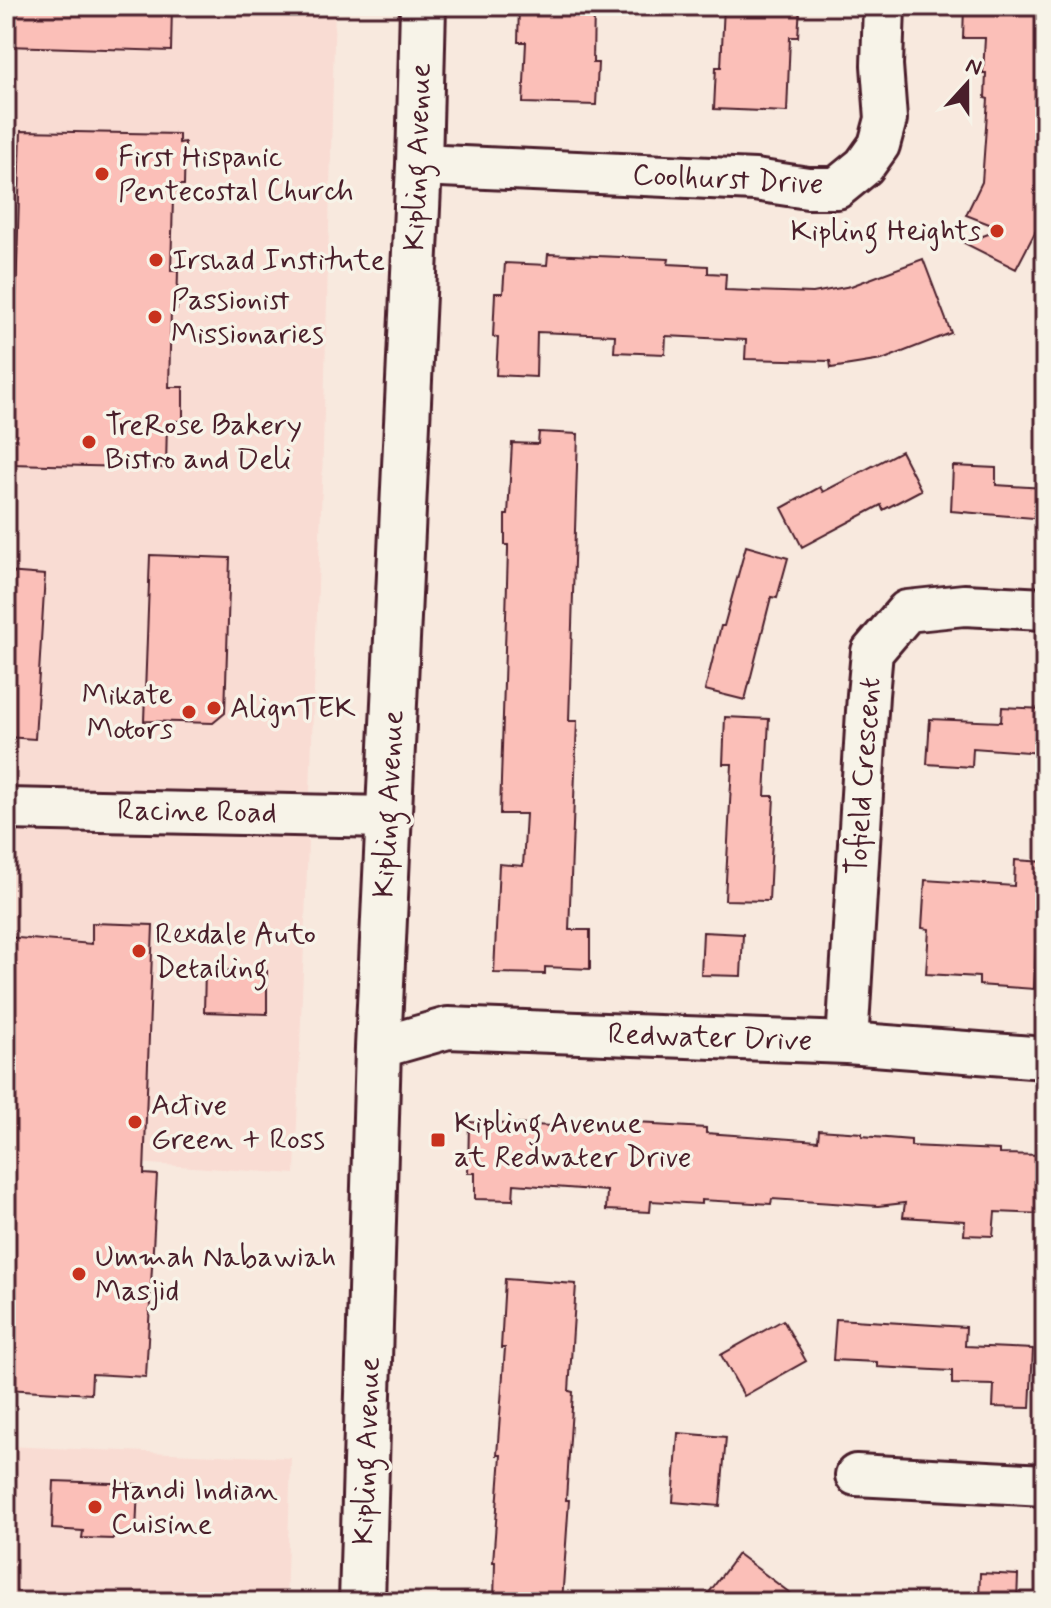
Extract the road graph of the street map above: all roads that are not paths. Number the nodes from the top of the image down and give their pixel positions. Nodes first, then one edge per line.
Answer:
1 (423, 6) edge
2 (884, 6) edge
3 (419, 165) junction
4 (1045, 609) edge
5 (6, 809) edge
6 (388, 817) junction
7 (847, 1043) junction
8 (378, 1048) junction
9 (1045, 1058) edge
10 (856, 1475) dead end
11 (1045, 1485) edge
12 (362, 1602) edge

1 - 3 main road, Kipling Avenue
2 - 3 street, Coolhurst Drive
3 - 6 main road, Kipling Avenue
4 - 7 street, Tofield Crescent
5 - 6 street, Racine Road
6 - 8 main road, Kipling Avenue
7 - 8 street, Redwater Drive
7 - 9 street, Redwater Drive
8 - 12 main road, Kipling Avenue
10 - 11 street

